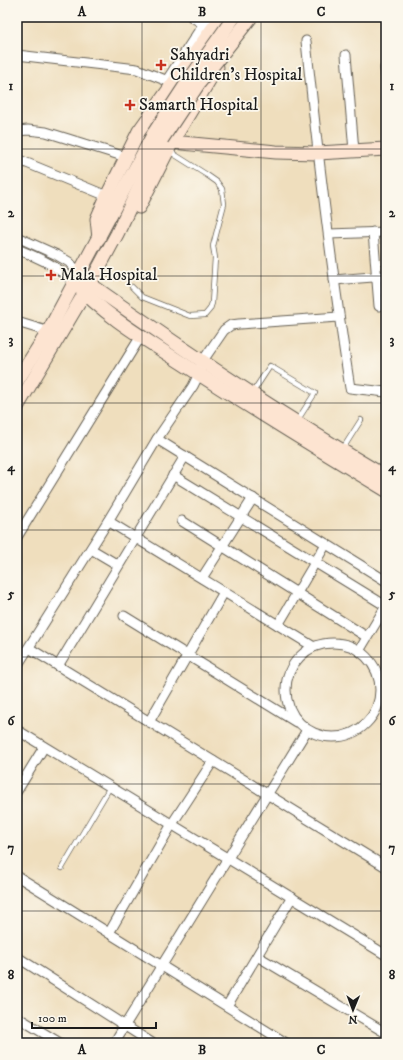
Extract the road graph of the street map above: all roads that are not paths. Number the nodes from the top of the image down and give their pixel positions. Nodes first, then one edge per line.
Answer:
1 (192, 17) edge
2 (234, 17) edge
3 (250, 17) edge
4 (211, 24) edge
5 (306, 41) dead end
6 (17, 55) edge
7 (346, 55) dead end
8 (170, 82) junction
9 (17, 131) edge
10 (164, 141) junction
11 (386, 149) edge
12 (354, 151) junction
13 (318, 153) junction
14 (126, 157) junction
15 (17, 159) edge
16 (107, 196) junction
17 (373, 232) junction
18 (386, 232) edge
19 (329, 234) junction
20 (17, 237) edge
21 (99, 238) junction
22 (111, 243) junction
23 (17, 248) edge
24 (386, 276) edge
25 (376, 277) junction
26 (77, 278) junction
27 (334, 280) junction
28 (132, 287) dead end
29 (87, 289) junction
30 (379, 306) dead end
31 (339, 317) junction
32 (17, 322) edge
33 (54, 334) junction
34 (141, 336) junction
35 (201, 368) junction
36 (17, 381) edge
37 (386, 392) edge
38 (252, 394) junction
39 (17, 407) edge
40 (361, 420) dead end
41 (297, 422) junction
42 (157, 439) junction
43 (339, 455) junction
44 (185, 456) junction
45 (173, 475) junction
46 (386, 477) edge
47 (386, 490) edge
48 (253, 498) junction
49 (240, 517) junction
50 (108, 521) junction
51 (182, 521) dead end
52 (17, 537) edge
53 (135, 537) junction
54 (326, 544) junction
55 (222, 547) junction
56 (91, 549) junction
57 (315, 563) junction
58 (118, 565) junction
59 (202, 578) junction
60 (386, 581) edge
61 (224, 592) junction
62 (296, 594) junction
63 (386, 606) edge
64 (124, 616) dead end
65 (278, 625) junction
66 (367, 638) junction
67 (314, 647) junction
68 (29, 648) junction
69 (359, 651) junction
70 (187, 656) junction
71 (17, 666) edge
72 (58, 666) junction
73 (149, 722) junction
74 (298, 723) junction
75 (17, 730) edge
76 (307, 730) junction
77 (44, 747) junction
78 (213, 761) junction
79 (110, 787) junction
80 (17, 791) edge
81 (268, 794) junction
82 (172, 824) junction
83 (228, 858) junction
84 (386, 867) edge
85 (62, 868) dead end
86 (17, 876) edge
87 (292, 898) junction
88 (109, 933) junction
89 (386, 955) edge
90 (257, 956) junction
91 (17, 958) edge
92 (162, 965) junction
93 (227, 1006) junction
94 (17, 1017) edge
95 (124, 1026) junction
96 (386, 1033) edge
97 (58, 1043) edge
98 (114, 1043) edge
99 (152, 1043) edge
100 (286, 1043) edge

1 - 4 street
2 - 10 main road, bridge
3 - 10 main road, bridge
4 - 8 main road
4 - 10 main road
5 - 13 street
6 - 8 street
7 - 12 street
8 - 14 main road
9 - 14 street
10 - 13 main road
10 - 21 main road
10 - 22 main road
10 - 28 lane
11 - 12 main road
12 - 13 main road
13 - 19 street
14 - 16 main road
15 - 16 street
16 - 21 main road
17 - 18 street
17 - 19 street
17 - 25 street
19 - 27 street
20 - 26 street
21 - 22 main road
21 - 26 main road
22 - 29 main road
23 - 26 street
24 - 25 street
25 - 27 street
25 - 30 street
26 - 29 main road
26 - 33 main road
27 - 31 street
29 - 33 main road
29 - 34 main road
29 - 35 main road
31 - 35 street
31 - 37 street
32 - 33 street
33 - 36 main road
33 - 39 main road
34 - 35 main road
34 - 52 street
35 - 38 main road
35 - 42 street
35 - 43 main road
38 - 41 main road
38 - 41 lane
40 - 43 lane
41 - 43 main road
42 - 44 street
42 - 50 street
43 - 46 main road
43 - 47 main road
44 - 45 street
44 - 48 street
45 - 49 street
45 - 53 street
48 - 49 street
48 - 54 street
49 - 55 street
49 - 57 street
50 - 53 street
50 - 56 street
51 - 55 street
53 - 58 street
53 - 59 street
54 - 57 street
54 - 60 street
55 - 59 street
55 - 62 street
56 - 58 street
56 - 68 street
57 - 62 street
57 - 63 street
58 - 72 street
59 - 61 street
61 - 65 street
61 - 70 street
62 - 65 street
62 - 66 street
63 - 66 street
64 - 70 street
65 - 67 street
66 - 69 street
67 - 69 street
67 - 74 street
68 - 71 street
68 - 72 street
69 - 76 street
70 - 73 street
70 - 74 street
72 - 73 street
73 - 78 street
74 - 76 street
75 - 77 street
76 - 81 street
77 - 79 street
77 - 80 street
78 - 81 street
78 - 82 street
79 - 82 street
79 - 85 lane
81 - 83 street
81 - 84 street
82 - 83 street
82 - 88 street
83 - 87 street
83 - 92 street
86 - 88 street
87 - 89 street
87 - 90 street
88 - 92 street
90 - 93 street
90 - 96 street
91 - 95 street
92 - 93 street
92 - 95 street
93 - 100 street
94 - 97 street
95 - 98 street
95 - 99 street

